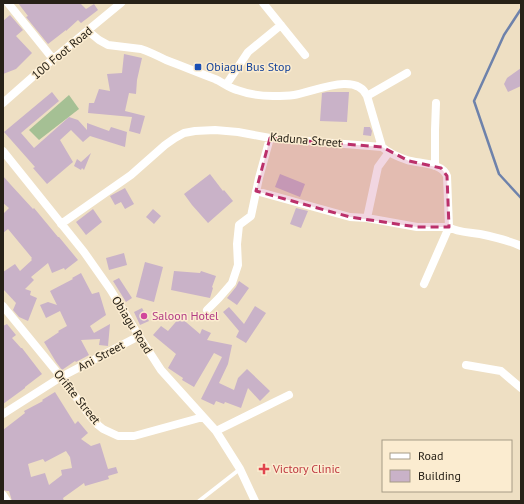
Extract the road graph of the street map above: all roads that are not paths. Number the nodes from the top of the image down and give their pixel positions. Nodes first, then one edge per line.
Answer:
1 (8, 3) edge
2 (121, 3) edge
3 (263, 3) edge
4 (281, 25) junction
5 (88, 31) junction
6 (305, 55) dead end
7 (53, 59) junction
8 (407, 73) dead end
9 (226, 85) junction
10 (367, 96) junction
11 (3, 103) edge
12 (436, 103) dead end
13 (270, 138) junction
14 (382, 147) junction
15 (3, 151) edge
16 (389, 152) junction
17 (435, 166) junction
18 (256, 191) junction
19 (367, 218) junction
20 (61, 224) junction
21 (449, 227) junction
22 (521, 246) edge
23 (424, 284) dead end
24 (3, 306) edge
25 (207, 310) dead end
26 (139, 336) junction
27 (466, 365) dead end
28 (61, 377) junction
29 (521, 388) edge
30 (289, 395) dead end
31 (3, 414) edge
32 (203, 417) junction
33 (216, 431) junction
34 (240, 469) junction
35 (3, 495) edge
36 (7, 501) edge
37 (199, 501) edge
38 (255, 501) edge

1 - 7 street
2 - 5 street, 100 Foot Road
3 - 4 street
4 - 6 street
4 - 9 street
5 - 7 street, 100 Foot Road
5 - 9 street
7 - 11 street, 100 Foot Road
8 - 10 street
9 - 10 street
10 - 14 street
12 - 17 street
13 - 14 street, Kaduna Street
13 - 18 street
13 - 20 street, Kaduna Street
14 - 16 street
15 - 20 street, Obiagu Road
16 - 17 street
16 - 19 street
17 - 21 street
18 - 19 street
18 - 25 street
19 - 21 street
20 - 26 street, Obiagu Road
21 - 22 street
21 - 23 street
24 - 28 street, Orifite Street
26 - 28 street, Ani Street
26 - 32 street, Obiagu Road
27 - 29 street
28 - 31 street, Ani Street
28 - 32 street, Orifite Street
30 - 33 street
32 - 33 street, Obiagu Road
33 - 34 street, Obiagu Road
34 - 37 lane
34 - 38 street, Obiagu Road
35 - 36 street

